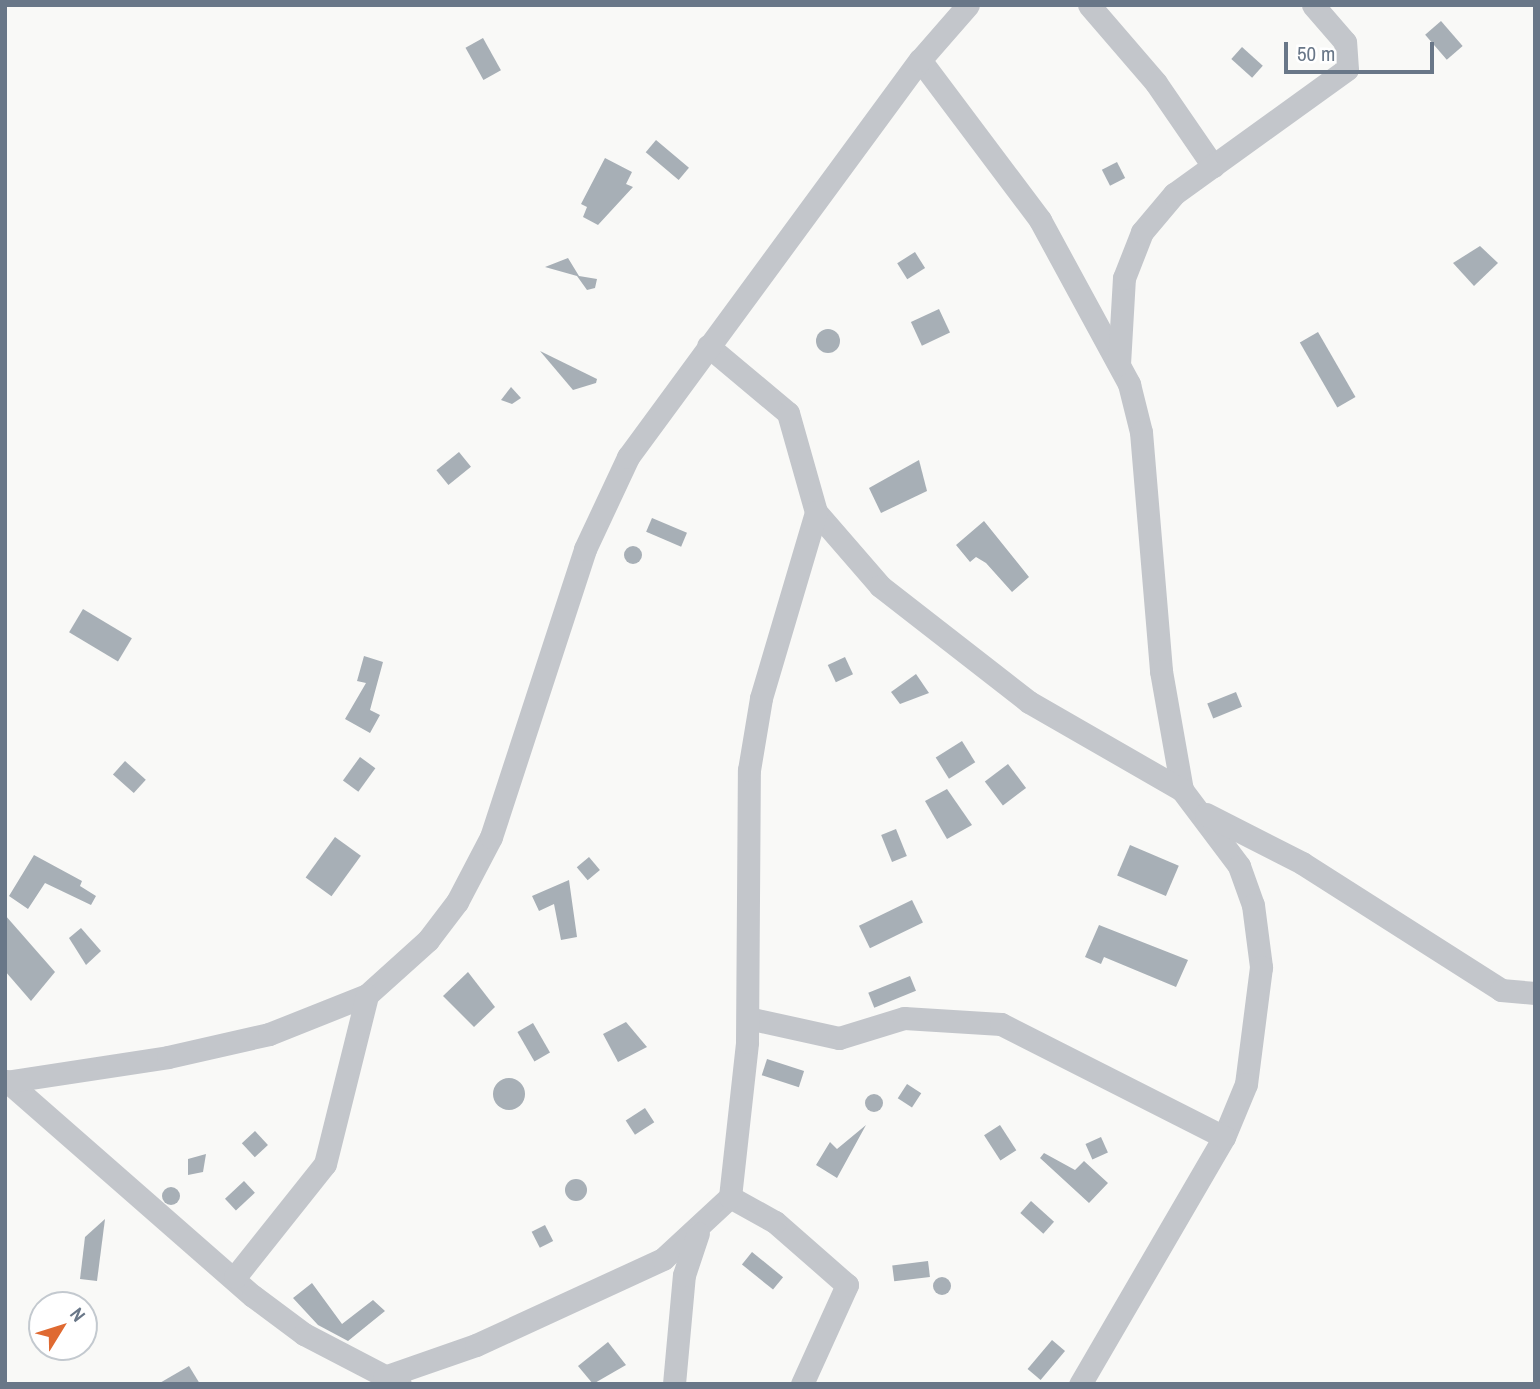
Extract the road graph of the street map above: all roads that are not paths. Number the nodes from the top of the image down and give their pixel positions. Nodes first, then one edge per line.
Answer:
1 (968, 5) edge
2 (1089, 5) edge
3 (1314, 5) edge
4 (920, 60) junction
5 (1213, 166) junction
6 (708, 346) junction
7 (1119, 365) junction
8 (816, 512) junction
9 (1182, 790) junction
10 (1198, 809) junction
11 (1535, 993) edge
12 (368, 995) junction
13 (747, 1018) junction
14 (6, 1082) edge
15 (1224, 1137) junction
16 (730, 1197) junction
17 (698, 1233) junction
18 (235, 1278) junction
19 (392, 1380) edge
20 (674, 1384) edge
21 (802, 1384) edge
22 (1080, 1384) edge

1 - 4 street
2 - 5 street
3 - 5 street
4 - 6 street
4 - 7 street
5 - 7 street
6 - 8 street
6 - 12 street
7 - 9 street
8 - 9 street
8 - 13 street
9 - 10 street
10 - 11 street
10 - 15 street
12 - 14 street
12 - 18 street
13 - 15 street
13 - 16 street
14 - 18 street
15 - 22 street
16 - 17 street
16 - 21 street
17 - 19 street
17 - 20 street
18 - 19 street

